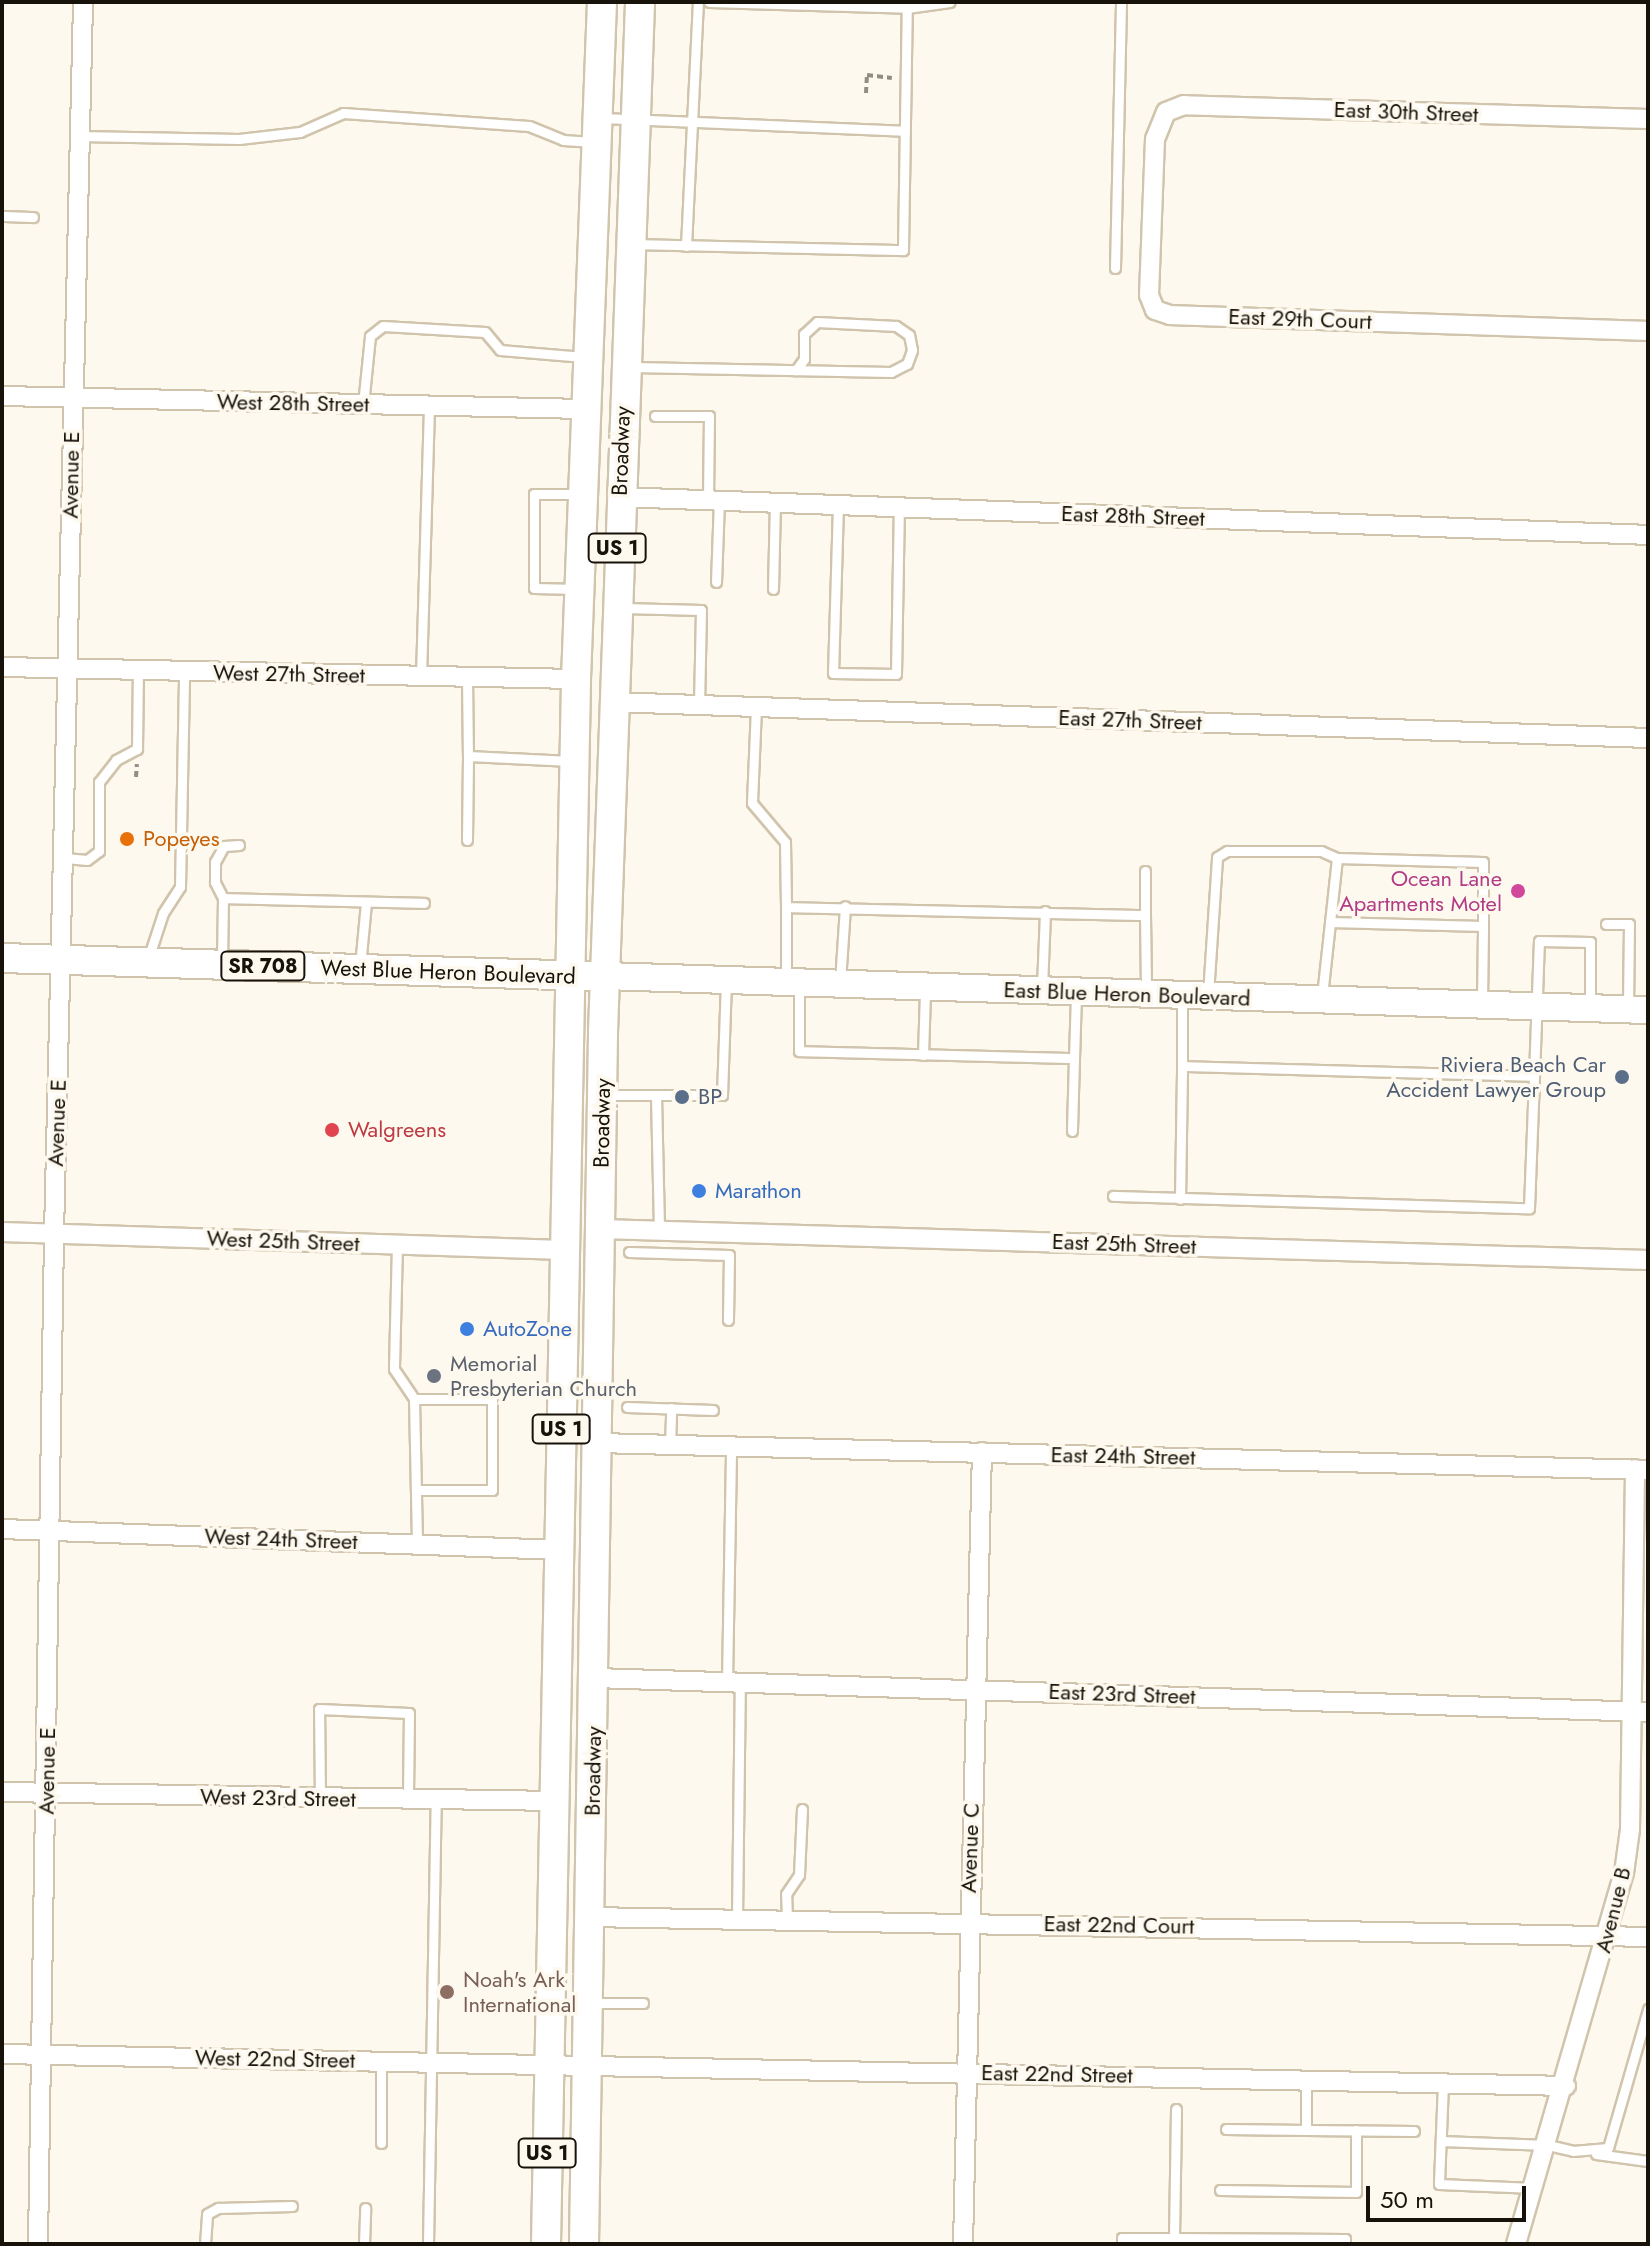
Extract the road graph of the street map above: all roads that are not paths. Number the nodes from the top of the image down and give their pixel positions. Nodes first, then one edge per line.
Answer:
1 (83, 2) edge
2 (602, 2) edge
3 (640, 2) edge
4 (698, 2) edge
5 (709, 2) edge
6 (950, 2) edge
7 (1121, 2) edge
8 (907, 8) junction
9 (1166, 112) joint
10 (1648, 119) edge
11 (635, 120) junction
12 (692, 123) junction
13 (596, 130) junction
14 (905, 131) junction
15 (79, 136) junction
16 (2, 216) edge
17 (33, 217) dead end
18 (630, 244) junction
19 (686, 246) junction
20 (1115, 268) dead end
21 (590, 289) junction
22 (1648, 331) edge
23 (587, 357) junction
24 (624, 366) junction
25 (796, 370) junction
26 (2, 396) edge
27 (72, 399) junction
28 (363, 405) junction
29 (429, 406) junction
30 (584, 409) junction
31 (655, 416) dead end
32 (581, 494) junction
33 (619, 497) junction
34 (713, 501) junction
35 (775, 503) junction
36 (838, 505) junction
37 (899, 508) junction
38 (1648, 535) edge
39 (716, 582) dead end
40 (579, 589) junction
41 (773, 589) dead end
42 (615, 607) junction
43 (2, 667) edge
44 (67, 669) junction
45 (138, 671) junction
46 (184, 672) junction
47 (421, 676) junction
48 (467, 677) junction
49 (576, 679) junction
50 (612, 702) junction
51 (699, 704) junction
52 (756, 707) junction
53 (1648, 738) edge
54 (468, 756) junction
55 (575, 761) junction
56 (467, 840) dead end
57 (239, 845) dead end
58 (65, 858) junction
59 (1337, 858) junction
60 (1145, 871) dead end
61 (223, 898) junction
62 (366, 902) junction
63 (424, 903) dead end
64 (845, 906) junction
65 (786, 907) junction
66 (1045, 911) junction
67 (1145, 915) junction
68 (1330, 922) junction
69 (1606, 924) dead end
70 (1483, 926) junction
71 (2, 958) edge
72 (62, 960) junction
73 (147, 963) junction
74 (222, 965) junction
75 (359, 969) junction
76 (570, 975) junction
77 (605, 976) junction
78 (726, 981) junction
79 (792, 983) junction
80 (840, 985) junction
81 (925, 988) junction
82 (1042, 991) junction
83 (1076, 992) junction
84 (1146, 994) junction
85 (1195, 996) junction
86 (1322, 1000) junction
87 (1482, 1005) junction
88 (1538, 1006) junction
89 (1590, 1008) junction
90 (1638, 1010) edge
91 (923, 1055) junction
92 (1074, 1058) junction
93 (1182, 1066) junction
94 (1534, 1076) junction
95 (603, 1094) junction
96 (656, 1096) junction
97 (1072, 1131) dead end
98 (1113, 1196) dead end
99 (1180, 1199) junction
100 (601, 1229) junction
101 (659, 1230) junction
102 (2, 1232) edge
103 (730, 1232) junction
104 (54, 1234) junction
105 (397, 1244) junction
106 (564, 1250) junction
107 (629, 1252) dead end
108 (729, 1255) junction
109 (1648, 1260) edge
110 (728, 1320) dead end
111 (414, 1399) junction
112 (627, 1407) dead end
113 (671, 1408) junction
114 (713, 1410) dead end
115 (598, 1443) junction
116 (670, 1445) junction
117 (731, 1446) junction
118 (982, 1452) junction
119 (1641, 1470) edge
120 (417, 1490) junction
121 (2, 1529) edge
122 (51, 1531) junction
123 (417, 1544) junction
124 (559, 1550) junction
125 (595, 1678) junction
126 (733, 1682) junction
127 (974, 1690) junction
128 (1640, 1712) edge
129 (2, 1792) edge
130 (47, 1794) junction
131 (408, 1799) junction
132 (436, 1799) junction
133 (320, 1800) junction
134 (554, 1801) junction
135 (802, 1809) dead end
136 (590, 1917) junction
137 (737, 1918) junction
138 (787, 1919) junction
139 (968, 1922) junction
140 (1607, 1936) junction
141 (1648, 1937) edge
142 (589, 2003) junction
143 (643, 2003) dead end
144 (1648, 2009) edge
145 (2, 2054) edge
146 (42, 2055) junction
147 (381, 2060) junction
148 (430, 2061) junction
149 (548, 2062) junction
150 (587, 2064) junction
151 (966, 2072) junction
152 (1306, 2080) junction
153 (1443, 2083) junction
154 (1566, 2086) junction
155 (1176, 2109) dead end
156 (1226, 2129) dead end
157 (1306, 2130) junction
158 (1356, 2130) junction
159 (1414, 2131) dead end
160 (1441, 2141) junction
161 (381, 2143) dead end
162 (1548, 2145) junction
163 (1573, 2151) junction
164 (1648, 2161) edge
165 (1534, 2188) junction
166 (1220, 2190) dead end
167 (292, 2206) dead end
168 (365, 2208) dead end
169 (1174, 2238) junction
170 (38, 2244) edge
171 (205, 2244) edge
172 (364, 2244) edge
173 (428, 2244) edge
174 (546, 2244) edge
175 (584, 2244) edge
176 (963, 2244) edge
177 (1122, 2244) edge
178 (1345, 2244) edge
179 (1516, 2244) edge

1 - 15 street, Avenue E
2 - 13 main road, Broadway / US 1
3 - 11 main road, Broadway / US 1
4 - 12 lane
5 - 8 lane
6 - 8 lane
7 - 20 lane
8 - 14 lane
9 - 10 street, East 30th Street
9 - 22 street, East 29th Court
11 - 12 lane
11 - 13 lane
11 - 18 main road, Broadway / US 1
12 - 14 lane
12 - 19 lane
13 - 15 lane
13 - 21 main road, Broadway / US 1
14 - 19 lane
15 - 27 street, Avenue E
16 - 17 lane
18 - 19 lane
18 - 24 main road, Broadway / US 1
21 - 23 main road, Broadway / US 1
21 - 33 main road
23 - 28 lane
23 - 30 main road, Broadway / US 1
24 - 25 lane
24 - 33 main road, Broadway / US 1
25 - 25 lane
26 - 27 street, West 28th Street
27 - 28 street, West 28th Street
27 - 44 street, Avenue E
28 - 29 street, West 28th Street
29 - 30 street, West 28th Street
29 - 47 lane
30 - 32 main road, Broadway / US 1
31 - 34 lane
32 - 40 main road, Broadway / US 1
32 - 40 lane
33 - 34 street, East 28th Street
33 - 42 main road, Broadway / US 1
34 - 35 street, East 28th Street
34 - 39 lane
35 - 36 street, East 28th Street
35 - 41 lane
36 - 37 street, East 28th Street
36 - 37 lane
37 - 38 street, East 28th Street
40 - 49 main road, Broadway / US 1
42 - 50 main road, Broadway / US 1
42 - 51 lane
43 - 44 street, West 27th Street
44 - 45 street, West 27th Street
44 - 58 street, Avenue E
45 - 46 street, West 27th Street
45 - 58 lane
46 - 47 street, West 27th Street
46 - 73 lane
47 - 48 street, West 27th Street
48 - 49 street, West 27th Street
48 - 54 lane
49 - 55 main road, Broadway / US 1
50 - 51 street, East 27th Street
50 - 77 main road, Broadway / US 1
51 - 52 street, East 27th Street
52 - 53 street, East 27th Street
52 - 65 lane
54 - 55 lane
54 - 56 lane
55 - 76 main road, Broadway / US 1
57 - 61 lane
58 - 72 street, Avenue E
59 - 68 lane
59 - 70 lane
59 - 85 lane
60 - 67 lane
61 - 62 lane
61 - 74 lane
62 - 63 lane
62 - 75 lane
64 - 65 lane
64 - 66 lane
64 - 80 lane
65 - 79 lane
66 - 67 lane
66 - 82 lane
67 - 84 lane
68 - 70 lane
68 - 86 lane
69 - 90 lane
70 - 87 lane
71 - 72 main road, West Blue Heron Boulevard / SR 708
72 - 73 main road, West Blue Heron Boulevard / SR 708
72 - 104 street, Avenue E
73 - 74 main road, West Blue Heron Boulevard / SR 708
74 - 75 main road, West Blue Heron Boulevard / SR 708
75 - 76 main road, West Blue Heron Boulevard / SR 708
76 - 77 main road, West Blue Heron Boulevard / SR 708
76 - 106 main road, Broadway / US 1
77 - 78 main road, East Blue Heron Boulevard
77 - 95 main road, Broadway / US 1
78 - 79 main road, East Blue Heron Boulevard
78 - 96 lane
79 - 80 main road, East Blue Heron Boulevard
79 - 91 lane
80 - 81 main road, East Blue Heron Boulevard
81 - 82 main road, East Blue Heron Boulevard
81 - 91 lane
82 - 83 main road, East Blue Heron Boulevard
83 - 84 main road, East Blue Heron Boulevard
83 - 92 lane
84 - 85 main road, East Blue Heron Boulevard
85 - 86 main road, East Blue Heron Boulevard
85 - 93 lane
86 - 87 main road, East Blue Heron Boulevard
87 - 88 main road, East Blue Heron Boulevard
88 - 89 main road, East Blue Heron Boulevard
88 - 89 lane
88 - 94 lane
89 - 90 main road, East Blue Heron Boulevard
91 - 92 lane
92 - 97 lane
93 - 94 lane
93 - 99 lane
94 - 99 lane
95 - 96 lane
95 - 100 main road, Broadway / US 1
96 - 101 lane
98 - 99 lane
100 - 101 street, East 25th Street
100 - 115 main road, Broadway / US 1
101 - 103 street, East 25th Street
102 - 104 street, West 25th Street
103 - 108 lane
103 - 109 street, East 25th Street
104 - 105 street, West 25th Street
104 - 122 street, Avenue E
105 - 106 street, West 25th Street
105 - 111 lane
106 - 124 main road, Broadway / US 1
107 - 108 lane
108 - 110 lane
111 - 120 lane
111 - 120 lane
112 - 113 lane
113 - 114 lane
113 - 116 lane
115 - 116 street, East 24th Street
115 - 125 main road, Broadway / US 1
116 - 117 street, East 24th Street
117 - 118 street, East 24th Street
117 - 126 lane
118 - 119 street, East 24th Street
118 - 127 street, Avenue C
119 - 128 street, Avenue B
120 - 123 lane
121 - 122 street, West 24th Street
122 - 123 street, West 24th Street
122 - 130 street, Avenue E
123 - 124 street, West 24th Street
124 - 134 main road, Broadway / US 1
125 - 126 street, East 23rd Street
125 - 136 main road, Broadway / US 1
126 - 127 street, East 23rd Street
126 - 137 lane
127 - 128 street, East 23rd Street
127 - 139 street, Avenue C
128 - 140 street, Avenue B
129 - 130 street, West 23rd Street
130 - 133 street, West 23rd Street
130 - 146 street, Avenue E
131 - 132 street, West 23rd Street
131 - 133 street, West 23rd Street
131 - 133 lane
132 - 134 street, West 23rd Street
132 - 148 lane
134 - 149 main road, Broadway / US 1
135 - 138 lane
136 - 137 street, East 22nd Court
136 - 142 main road, Broadway / US 1
137 - 138 street, East 22nd Court
138 - 139 street, East 22nd Court
139 - 140 street, East 22nd Court
139 - 151 street, Avenue C
140 - 141 street, East 22nd Court
140 - 154 street, Avenue B
142 - 143 lane
142 - 150 main road, Broadway / US 1
144 - 163 lane
145 - 146 street, West 22nd Street
146 - 147 street, West 22nd Street
146 - 170 street, Avenue E
147 - 148 street, West 22nd Street
147 - 161 lane
148 - 149 street, West 22nd Street
148 - 173 lane
149 - 150 street, East 22nd Street
149 - 174 main road, Broadway / US 1
150 - 151 street, East 22nd Street
150 - 175 main road, Broadway / US 1
151 - 152 street, East 22nd Street
151 - 176 street, Avenue C
152 - 153 street, East 22nd Street
152 - 157 lane
153 - 154 street, East 22nd Street
153 - 160 lane
154 - 162 street, Avenue B
155 - 169 lane
156 - 157 lane
157 - 158 lane
158 - 159 lane
158 - 166 lane
160 - 162 lane
160 - 165 lane
162 - 163 lane
162 - 165 street, Avenue B
163 - 164 lane
165 - 179 street, Avenue B
167 - 171 lane
168 - 172 lane
169 - 177 lane
169 - 178 lane

